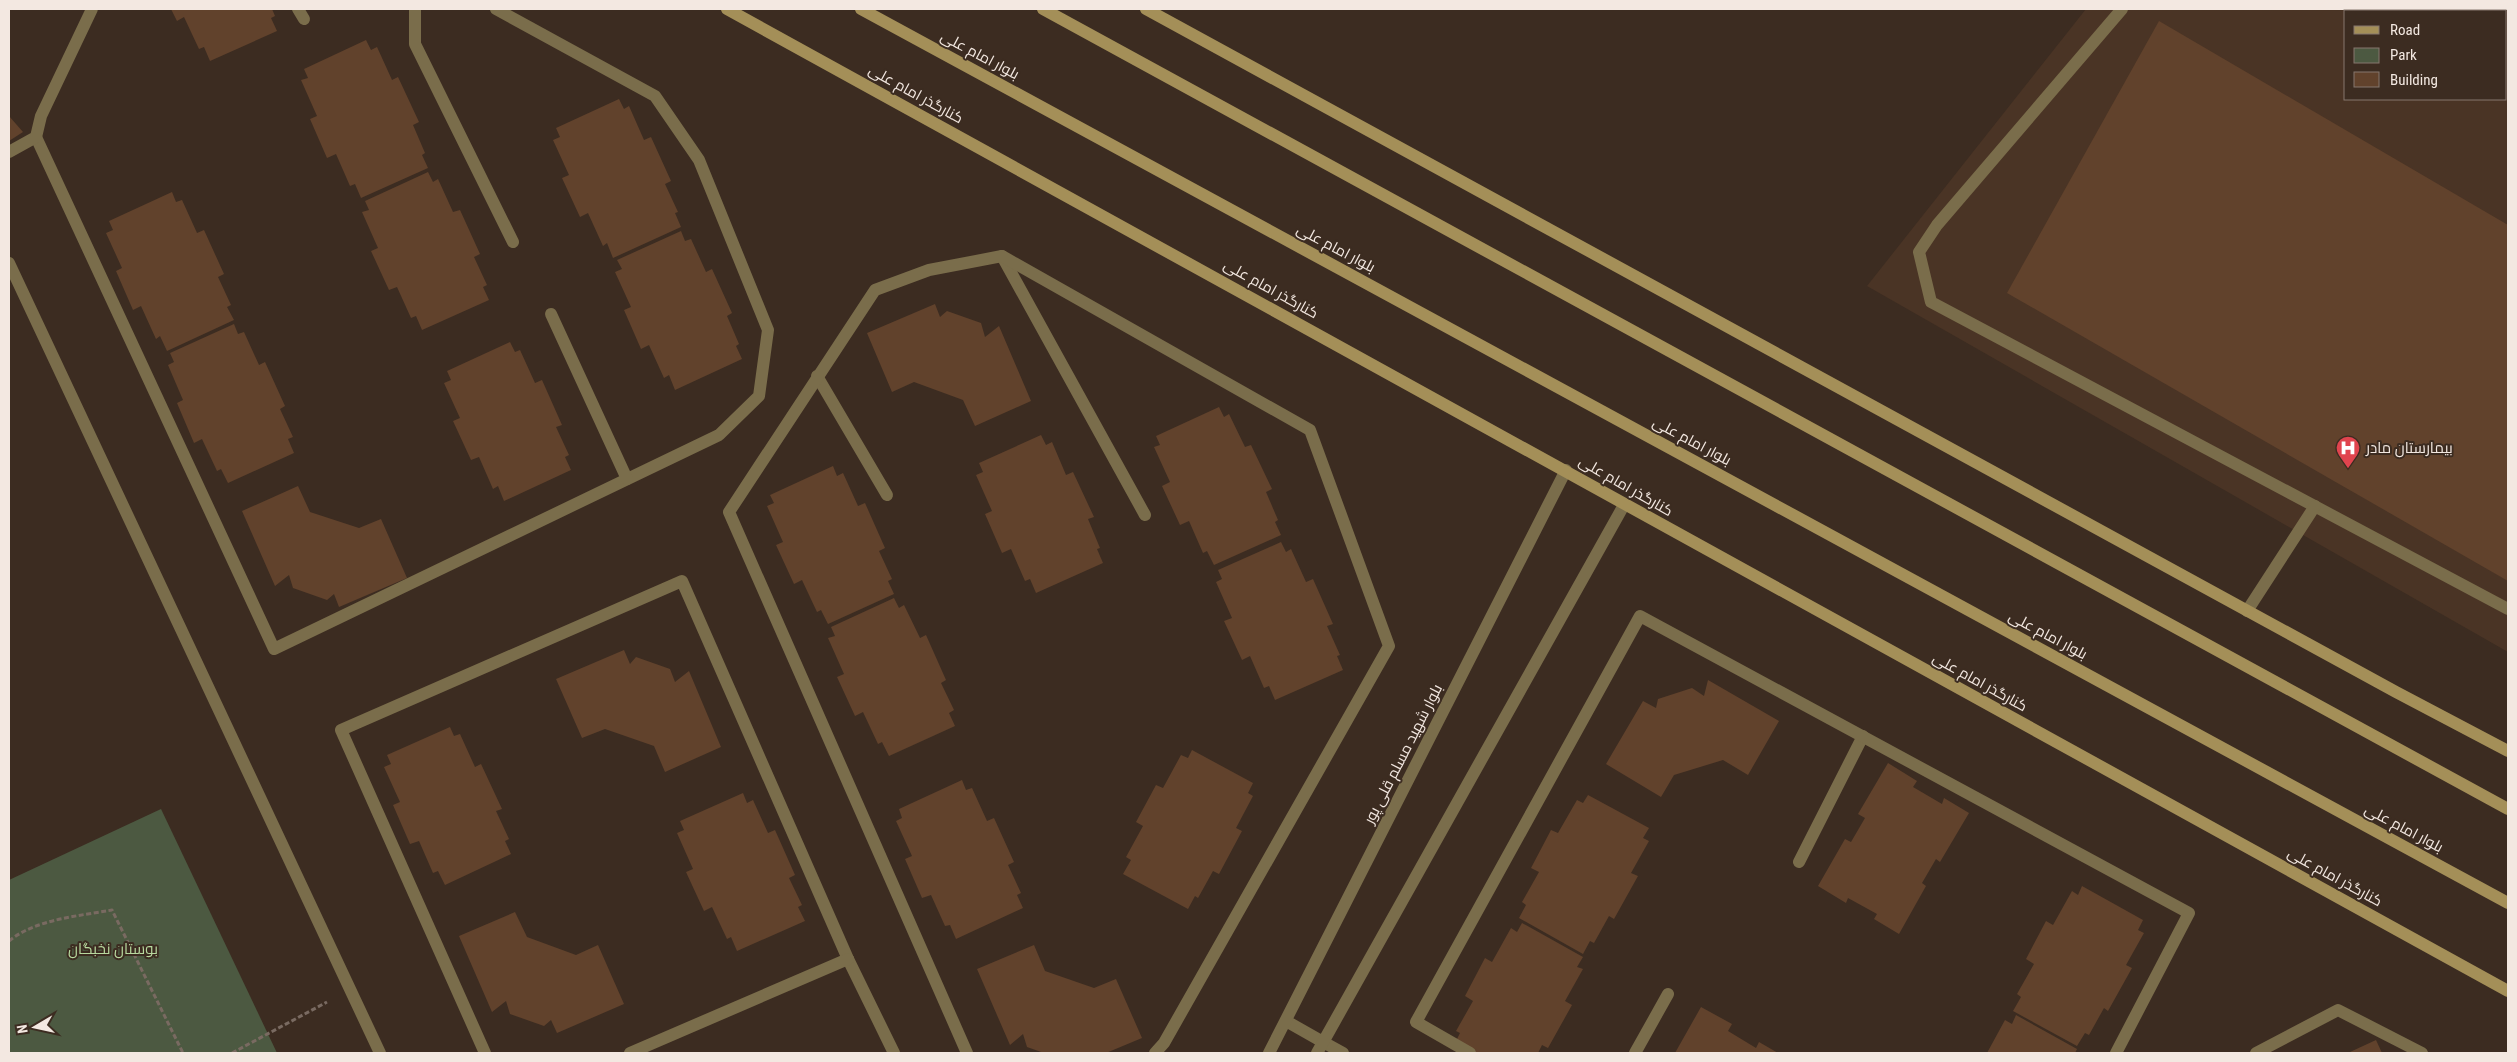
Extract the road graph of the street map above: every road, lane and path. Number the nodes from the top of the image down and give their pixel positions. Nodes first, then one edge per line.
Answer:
1 (92, 9) edge
2 (415, 9) edge
3 (496, 9) edge
4 (727, 9) edge
5 (861, 9) edge
6 (1043, 9) edge
7 (1146, 9) edge
8 (2122, 9) edge
9 (36, 137) junction
10 (9, 152) edge
11 (513, 242) dead end
12 (1002, 256) junction
13 (9, 263) edge
14 (551, 314) dead end
15 (816, 376) junction
16 (1566, 470) junction
17 (627, 479) junction
18 (887, 495) dead end
19 (1624, 505) junction
20 (2315, 506) junction
21 (1145, 514) dead end
22 (2508, 609) edge
23 (2247, 611) junction
24 (1863, 736) junction
25 (2508, 751) edge
26 (2508, 810) edge
27 (1798, 862) dead end
28 (2508, 903) edge
29 (9, 941) edge
30 (848, 959) junction
31 (350, 989) junction
32 (2508, 991) edge
33 (1668, 994) dead end
34 (1286, 1021) junction
35 (1320, 1048) edge
36 (2408, 1049) edge
37 (183, 1053) edge
38 (232, 1053) edge
39 (380, 1053) edge
40 (485, 1053) edge
41 (630, 1053) edge
42 (894, 1053) edge
43 (967, 1053) edge
44 (1155, 1053) edge
45 (1268, 1053) edge
46 (1343, 1053) edge
47 (1470, 1053) edge
48 (1635, 1053) edge
49 (2116, 1053) edge
50 (2256, 1053) edge
51 (2422, 1053) edge

1 - 9 street
2 - 11 street
3 - 17 street
4 - 16 main road, کنارگذر امام علی
5 - 28 main road, بلوار امام علی
6 - 26 main road
7 - 23 main road
8 - 20 street
9 - 10 street
9 - 17 street
12 - 15 street
12 - 21 street
12 - 44 street
13 - 31 street
14 - 17 street
15 - 18 street
15 - 43 street
16 - 19 main road, کنارگذر امام علی
16 - 34 street, بلوار شهید مسلم قلی پور
19 - 32 main road, کنارگذر امام علی
19 - 35 street
20 - 22 street
20 - 23 street
23 - 25 main road
24 - 27 street
24 - 47 street
24 - 49 street
29 - 37 path
30 - 40 street
30 - 41 street
30 - 42 street
31 - 38 path
31 - 39 street
33 - 48 street
34 - 35 street
34 - 45 street, بلوار شهید مسلم قلی پور
35 - 46 street
36 - 50 street
36 - 51 street

